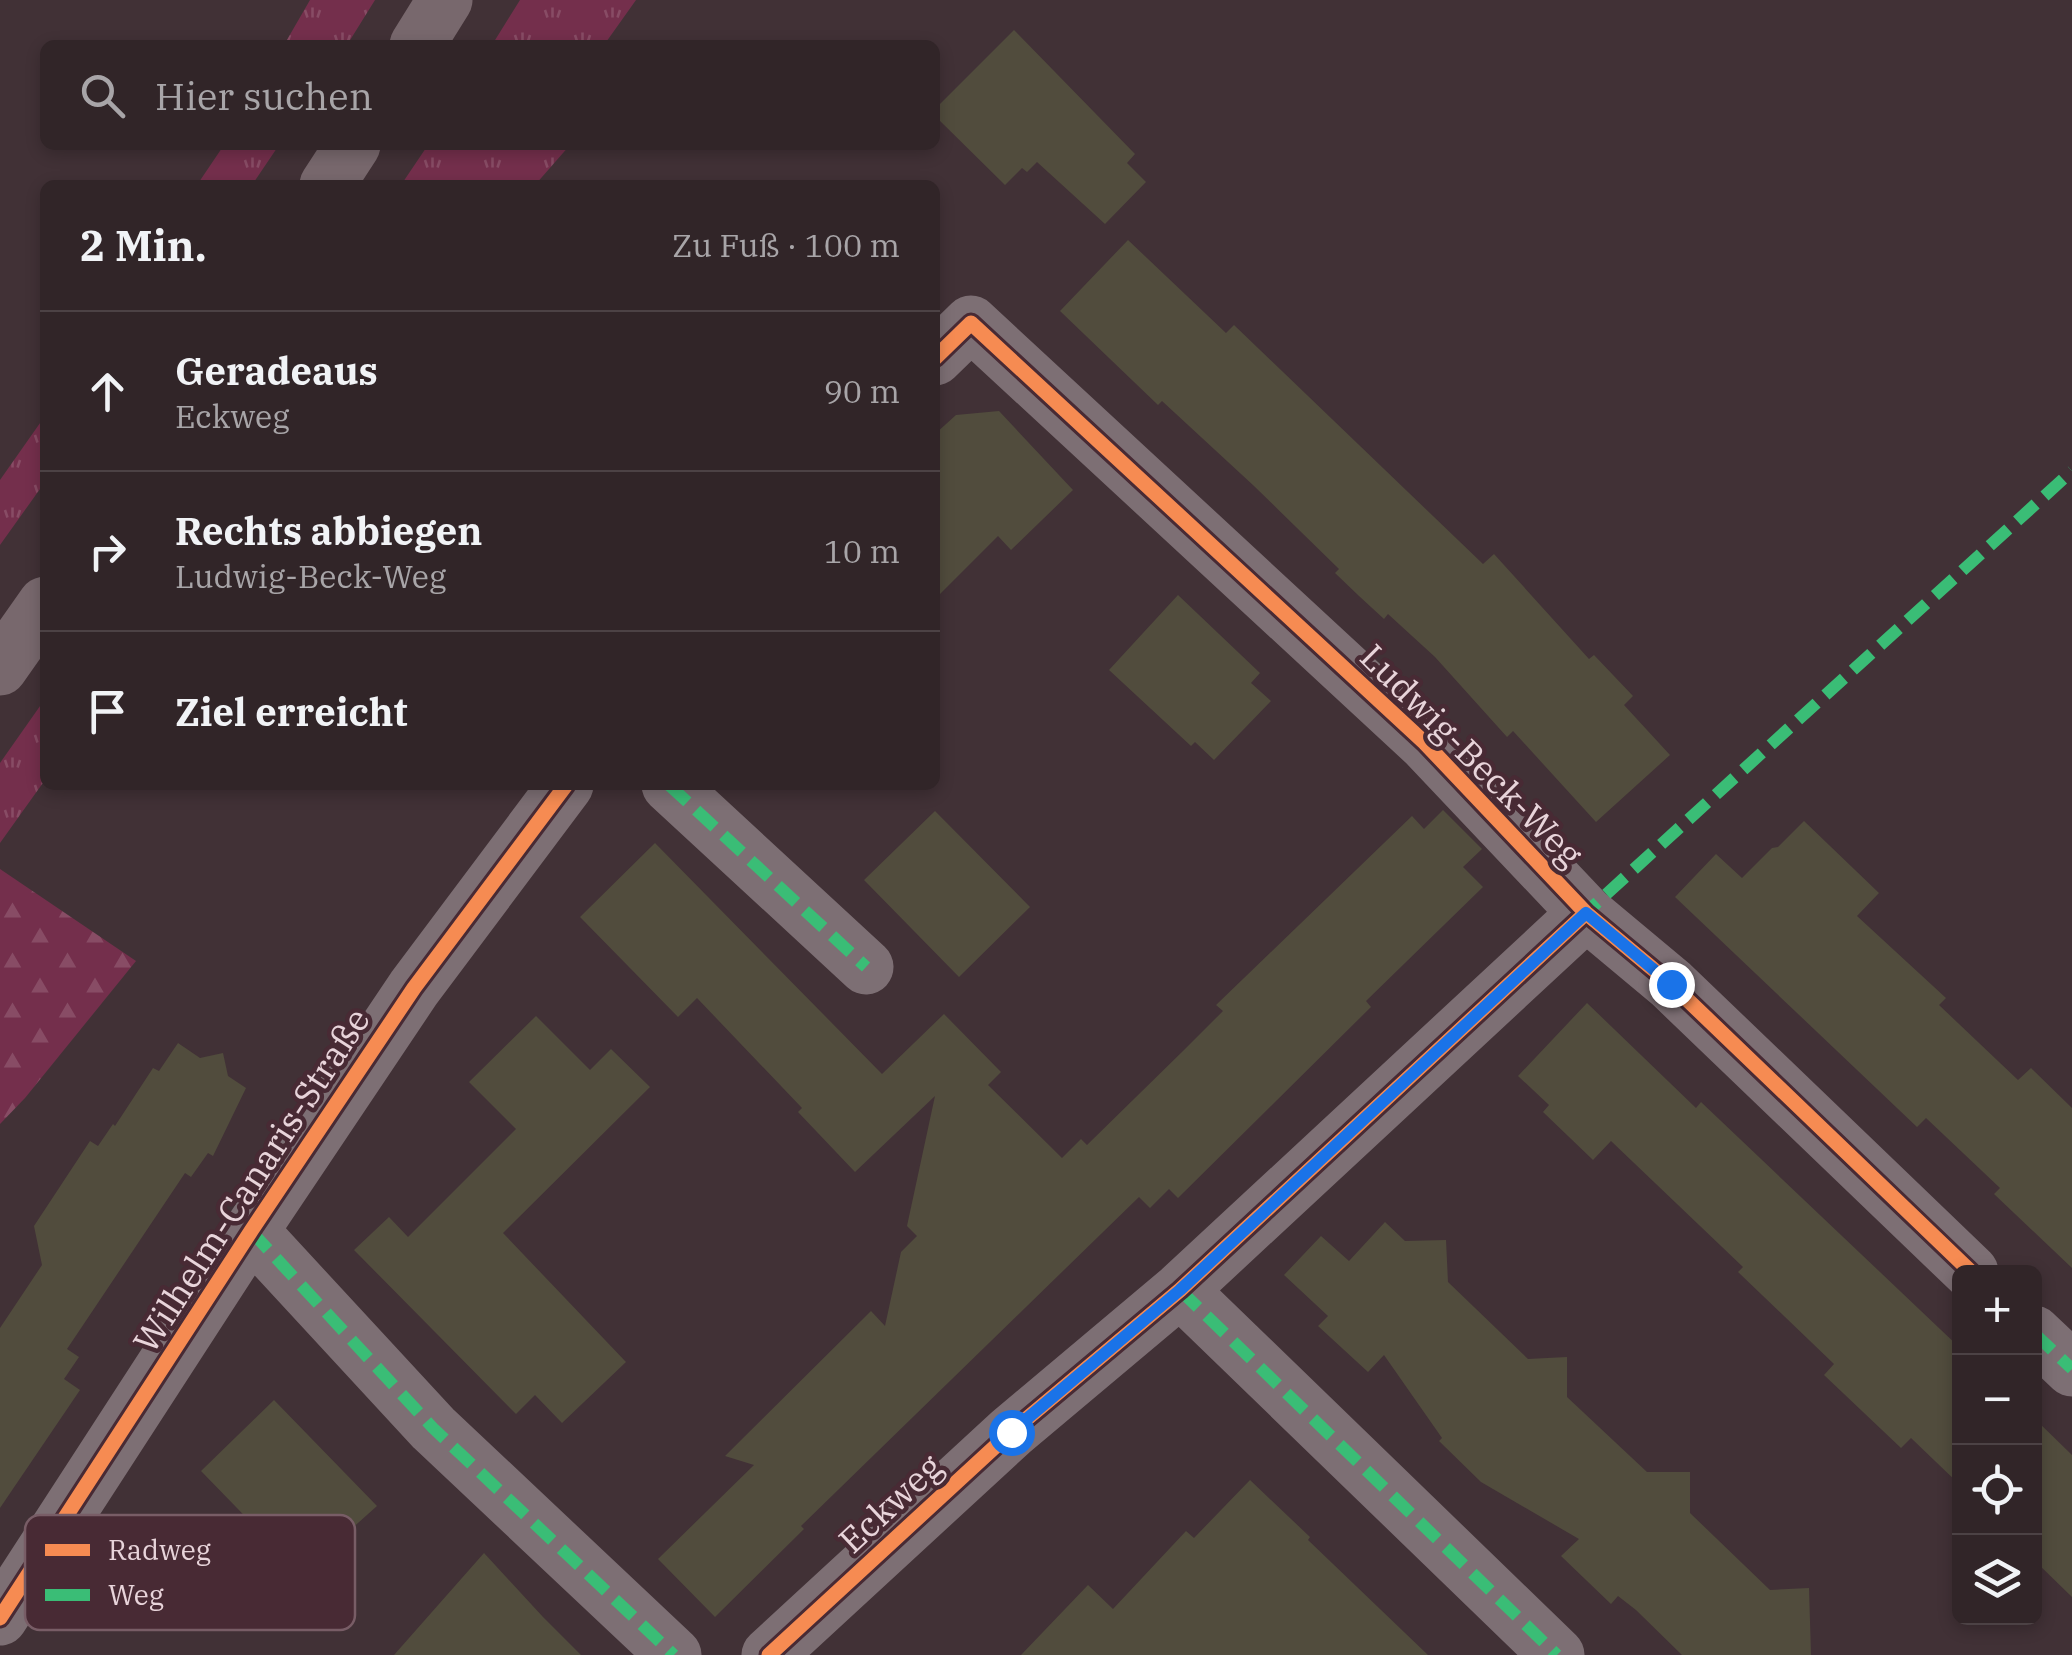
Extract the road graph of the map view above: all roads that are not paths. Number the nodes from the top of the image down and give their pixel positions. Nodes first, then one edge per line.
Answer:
1 (446, 0) edge
2 (420, 40) edge
3 (350, 150) edge
4 (330, 180) edge
5 (953, 340) edge
6 (40, 611) edge
7 (0, 668) edge
8 (562, 790) edge
9 (675, 790) edge
10 (1586, 913) junction
11 (866, 966) dead end
12 (251, 1231) junction
13 (1964, 1265) edge
14 (1180, 1290) junction
15 (2042, 1341) edge
16 (2072, 1369) edge
17 (67, 1515) edge
18 (25, 1579) edge
19 (0, 1618) edge
20 (674, 1655) edge
21 (768, 1655) edge
22 (1557, 1655) edge

1 - 2 main road
3 - 4 main road
5 - 10 street, Ludwig-Beck-Weg
6 - 7 main road
8 - 12 street, Wilhelm-Canaris-Straße
9 - 11 street
10 - 13 street, Ludwig-Beck-Weg
10 - 14 street, Eckweg
12 - 17 street, Wilhelm-Canaris-Straße
12 - 20 street, Wilhelm-Canaris-Straße
14 - 21 street, Eckweg
14 - 22 street
15 - 16 street
18 - 19 street, Wilhelm-Canaris-Straße

